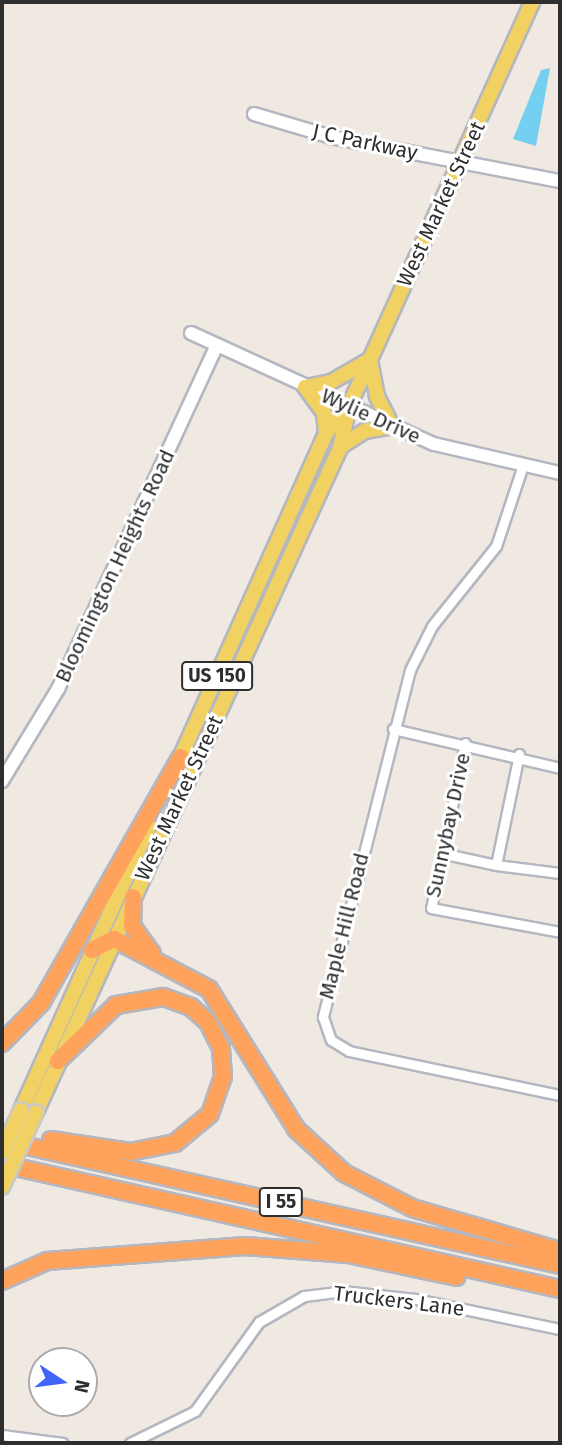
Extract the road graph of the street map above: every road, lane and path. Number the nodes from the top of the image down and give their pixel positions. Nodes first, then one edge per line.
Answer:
1 (532, 2) edge
2 (254, 114) dead end
3 (460, 161) junction
4 (560, 181) edge
5 (191, 332) dead end
6 (217, 345) junction
7 (370, 359) junction
8 (305, 387) junction
9 (349, 406) junction
10 (392, 426) junction
11 (326, 433) junction
12 (340, 448) junction
13 (523, 465) junction
14 (560, 473) edge
15 (393, 729) junction
16 (465, 743) junction
17 (519, 754) junction
18 (181, 757) junction
19 (560, 768) edge
20 (2, 781) edge
21 (441, 853) junction
22 (496, 865) junction
23 (560, 873) edge
24 (133, 897) junction
25 (560, 932) edge
26 (114, 939) junction
27 (92, 950) junction
28 (156, 958) junction
29 (2, 1043) edge
30 (58, 1061) junction
31 (560, 1095) edge
32 (28, 1111) junction
33 (2, 1130) edge
34 (2, 1140) edge
35 (2, 1152) edge
36 (2, 1164) edge
37 (2, 1174) edge
38 (48, 1174) junction
39 (2, 1187) edge
40 (560, 1251) edge
41 (560, 1265) edge
42 (2, 1281) edge
43 (560, 1289) edge
44 (560, 1329) edge
45 (2, 1435) edge
46 (62, 1443) edge
47 (130, 1443) edge

1 - 3 main road, West Market Street / US 150
2 - 3 main road, J C Parkway
3 - 4 main road, J C Parkway
3 - 7 main road, West Market Street / US 150
5 - 6 main road, Wylie Drive
6 - 8 main road, Wylie Drive
6 - 20 main road, Bloomington Heights Road
7 - 8 main road
7 - 9 main road, West Market Street / US 150
7 - 10 main road
8 - 9 main road, Wylie Drive
8 - 11 main road
9 - 10 main road, Wylie Drive
9 - 11 main road, West Market Street / US 150
9 - 12 main road, West Market Street / US 150
10 - 12 main road
10 - 13 main road, Wylie Drive
11 - 18 main road, West Market Street / US 150
12 - 24 main road, West Market Street / US 150
13 - 14 main road, Wylie Drive
13 - 15 street, Maple Hill Road
15 - 16 street
15 - 31 street, Maple Hill Road
16 - 17 street
16 - 21 street, Sunnybay Drive
17 - 19 street
17 - 22 street
18 - 27 main road, West Market Street / US 150
18 - 29 highway
21 - 22 street
21 - 25 street, Sunnybay Drive
22 - 23 street
24 - 26 main road, West Market Street / US 150
24 - 28 highway
26 - 27 highway
26 - 28 highway
26 - 30 main road, West Market Street / US 150
27 - 32 main road, West Market Street / US 150
28 - 40 highway
30 - 32 main road, West Market Street / US 150
30 - 33 highway
32 - 35 main road, West Market Street / US 150, bridge
32 - 39 main road, West Market Street / US 150, bridge
34 - 41 highway, I 55
36 - 38 highway, I 55
37 - 38 highway
38 - 43 highway, I 55
42 - 43 highway
44 - 47 street, Truckers Lane
45 - 46 street

